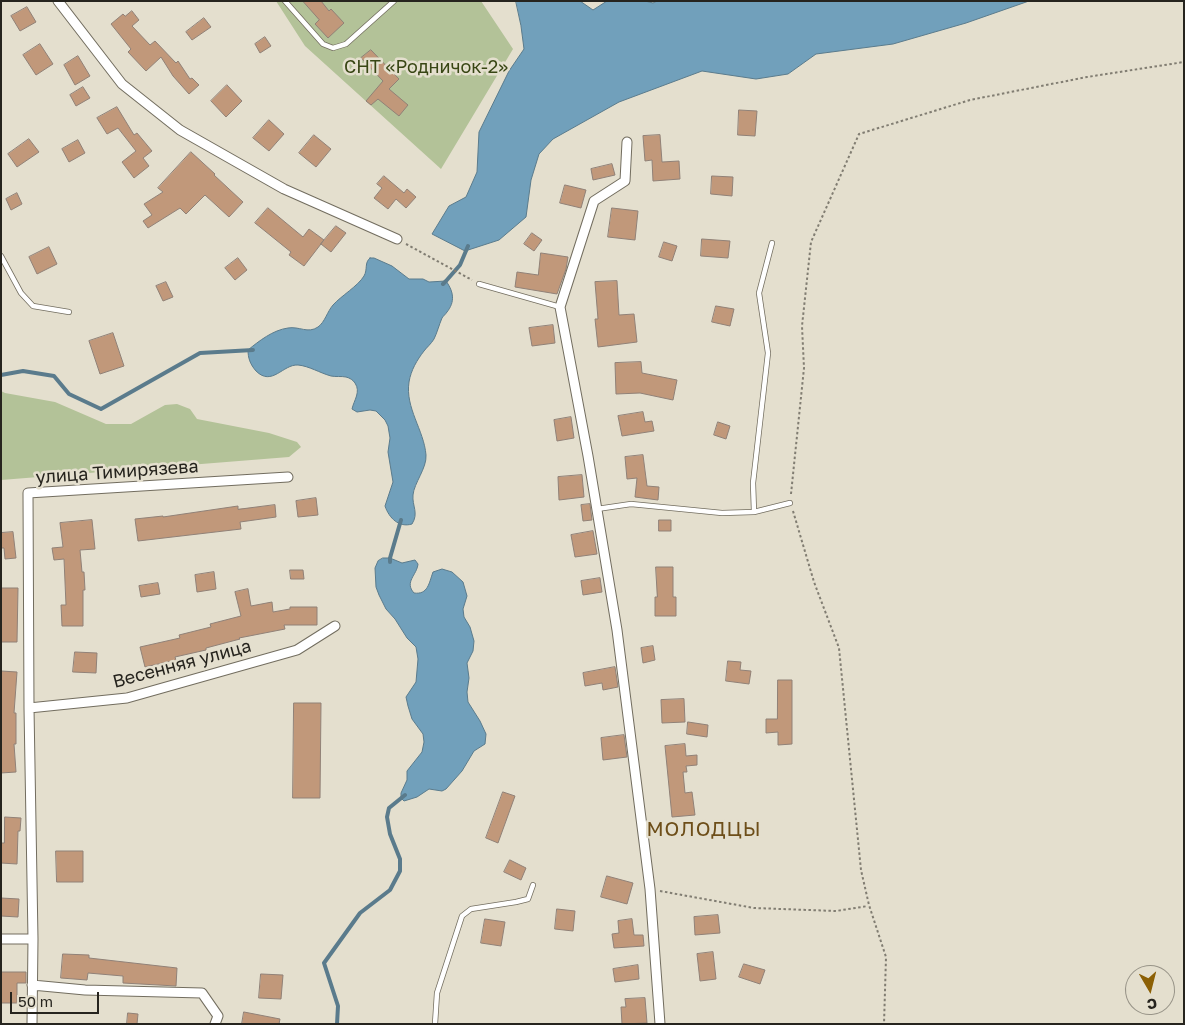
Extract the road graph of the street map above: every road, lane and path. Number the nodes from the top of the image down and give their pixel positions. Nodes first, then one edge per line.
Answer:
1 (58, 1) edge
2 (285, 1) edge
3 (394, 1) edge
4 (1184, 62) edge
5 (627, 142) dead end
6 (397, 239) joint
7 (772, 243) dead end
8 (1, 256) edge
9 (478, 284) joint
10 (560, 307) junction
11 (69, 312) dead end
12 (288, 477) dead end
13 (790, 503) junction
14 (597, 509) junction
15 (754, 512) junction
16 (335, 626) dead end
17 (29, 708) junction
18 (533, 885) dead end
19 (650, 889) junction
20 (869, 905) junction
21 (1, 939) edge
22 (33, 939) junction
23 (32, 985) junction
24 (216, 1020) edge
25 (32, 1024) edge
26 (435, 1024) edge
27 (660, 1024) edge
28 (884, 1024) edge

1 - 6 street
2 - 3 lane
4 - 13 path
5 - 10 street
6 - 9 path
7 - 15 lane
8 - 11 lane
9 - 10 lane
10 - 14 street
12 - 17 street, улица Тимирязева
13 - 15 lane
13 - 20 path
14 - 15 lane
14 - 19 street
16 - 17 street, Весенняя улица
17 - 22 street, улица Тимирязева
18 - 26 lane
19 - 20 path
19 - 27 street
20 - 28 path
21 - 22 street
22 - 23 street, улица Тимирязева
23 - 24 street
23 - 25 street, улица Тимирязева

